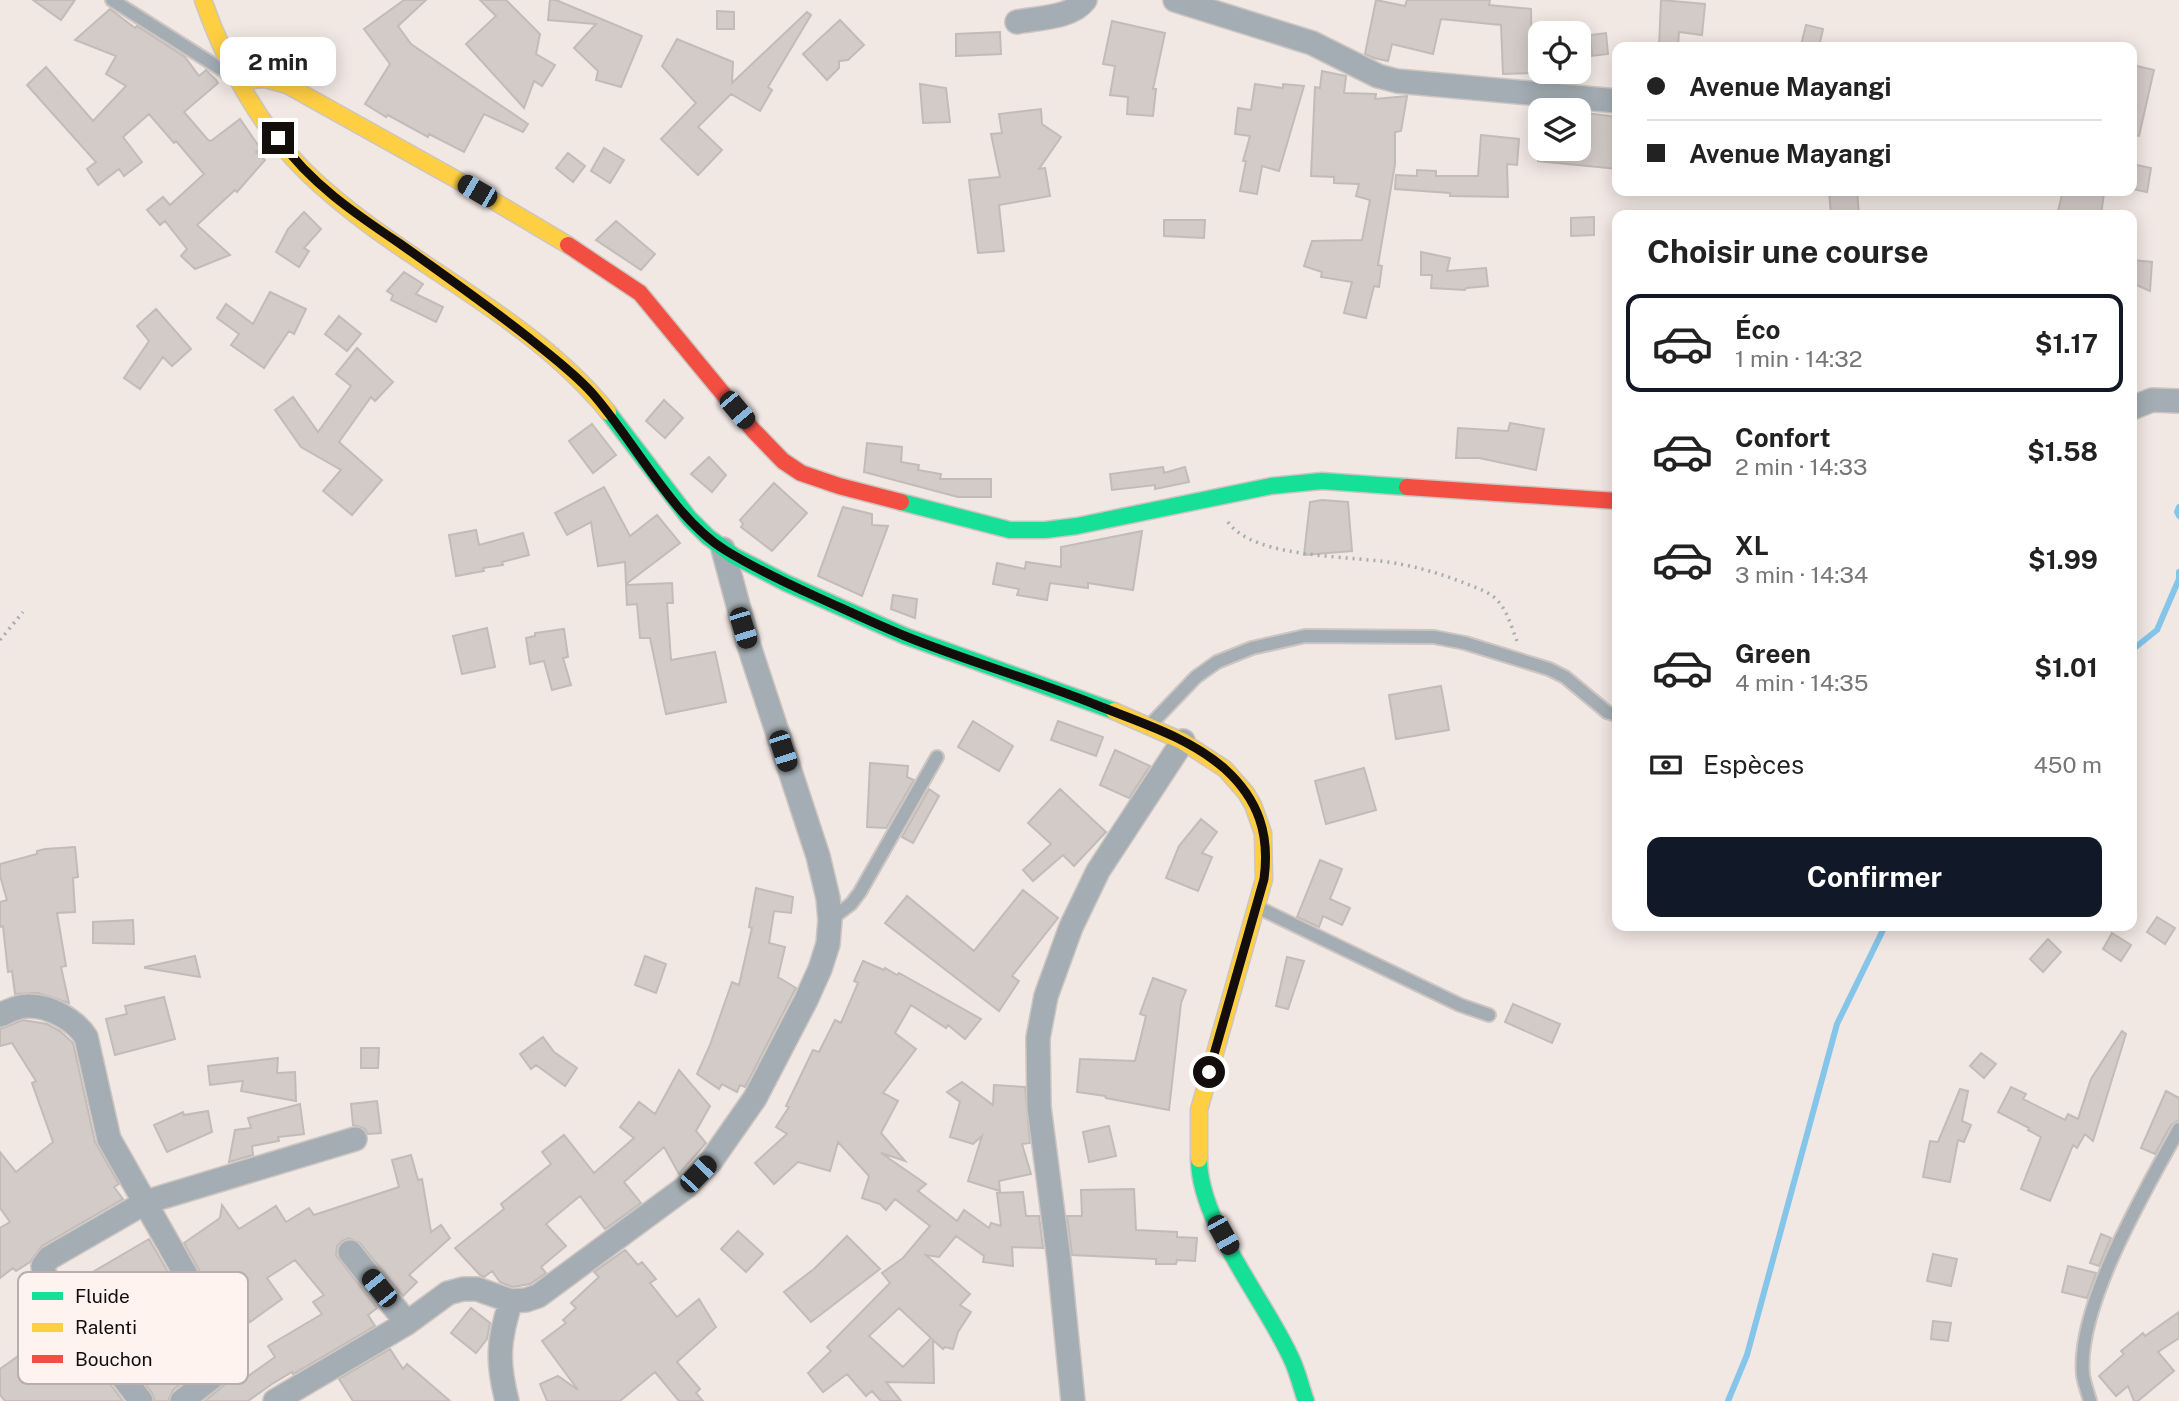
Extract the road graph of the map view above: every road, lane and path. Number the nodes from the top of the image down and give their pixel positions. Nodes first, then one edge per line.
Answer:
1 (112, 0) edge
2 (203, 0) edge
3 (1085, 0) edge
4 (1175, 0) edge
5 (1017, 22) dead end
6 (239, 80) junction
7 (1612, 100) edge
8 (2179, 401) edge
9 (2137, 406) edge
10 (1214, 496) junction
11 (1612, 501) edge
12 (723, 549) junction
13 (23, 612) dead end
14 (0, 640) edge
15 (1526, 662) junction
16 (1612, 714) edge
17 (1149, 726) junction
18 (1183, 741) junction
19 (937, 757) dead end
20 (1256, 907) junction
21 (830, 920) junction
22 (0, 1014) edge
23 (1489, 1015) dead end
24 (2179, 1129) edge
25 (355, 1139) dead end
26 (146, 1202) junction
27 (350, 1252) dead end
28 (44, 1272) edge
29 (185, 1272) edge
30 (511, 1301) junction
31 (407, 1323) junction
32 (128, 1384) edge
33 (204, 1384) edge
34 (141, 1401) edge
35 (182, 1401) edge
36 (275, 1401) edge
37 (507, 1401) edge
38 (1073, 1401) edge
39 (1306, 1401) edge
40 (2090, 1401) edge

1 - 6 lane
2 - 6 street
3 - 5 street
4 - 7 street
6 - 10 street
6 - 12 street
8 - 9 street
10 - 11 street
10 - 15 path
12 - 17 street
12 - 21 street
13 - 14 path
15 - 16 lane
15 - 17 lane
17 - 18 street
18 - 20 street
18 - 38 street
19 - 21 lane
20 - 23 lane
20 - 39 street
21 - 30 street
22 - 26 street
24 - 40 lane
25 - 26 street
26 - 28 street
26 - 29 street
27 - 31 street
30 - 31 street
30 - 37 street
31 - 36 street
32 - 34 street
33 - 35 street

